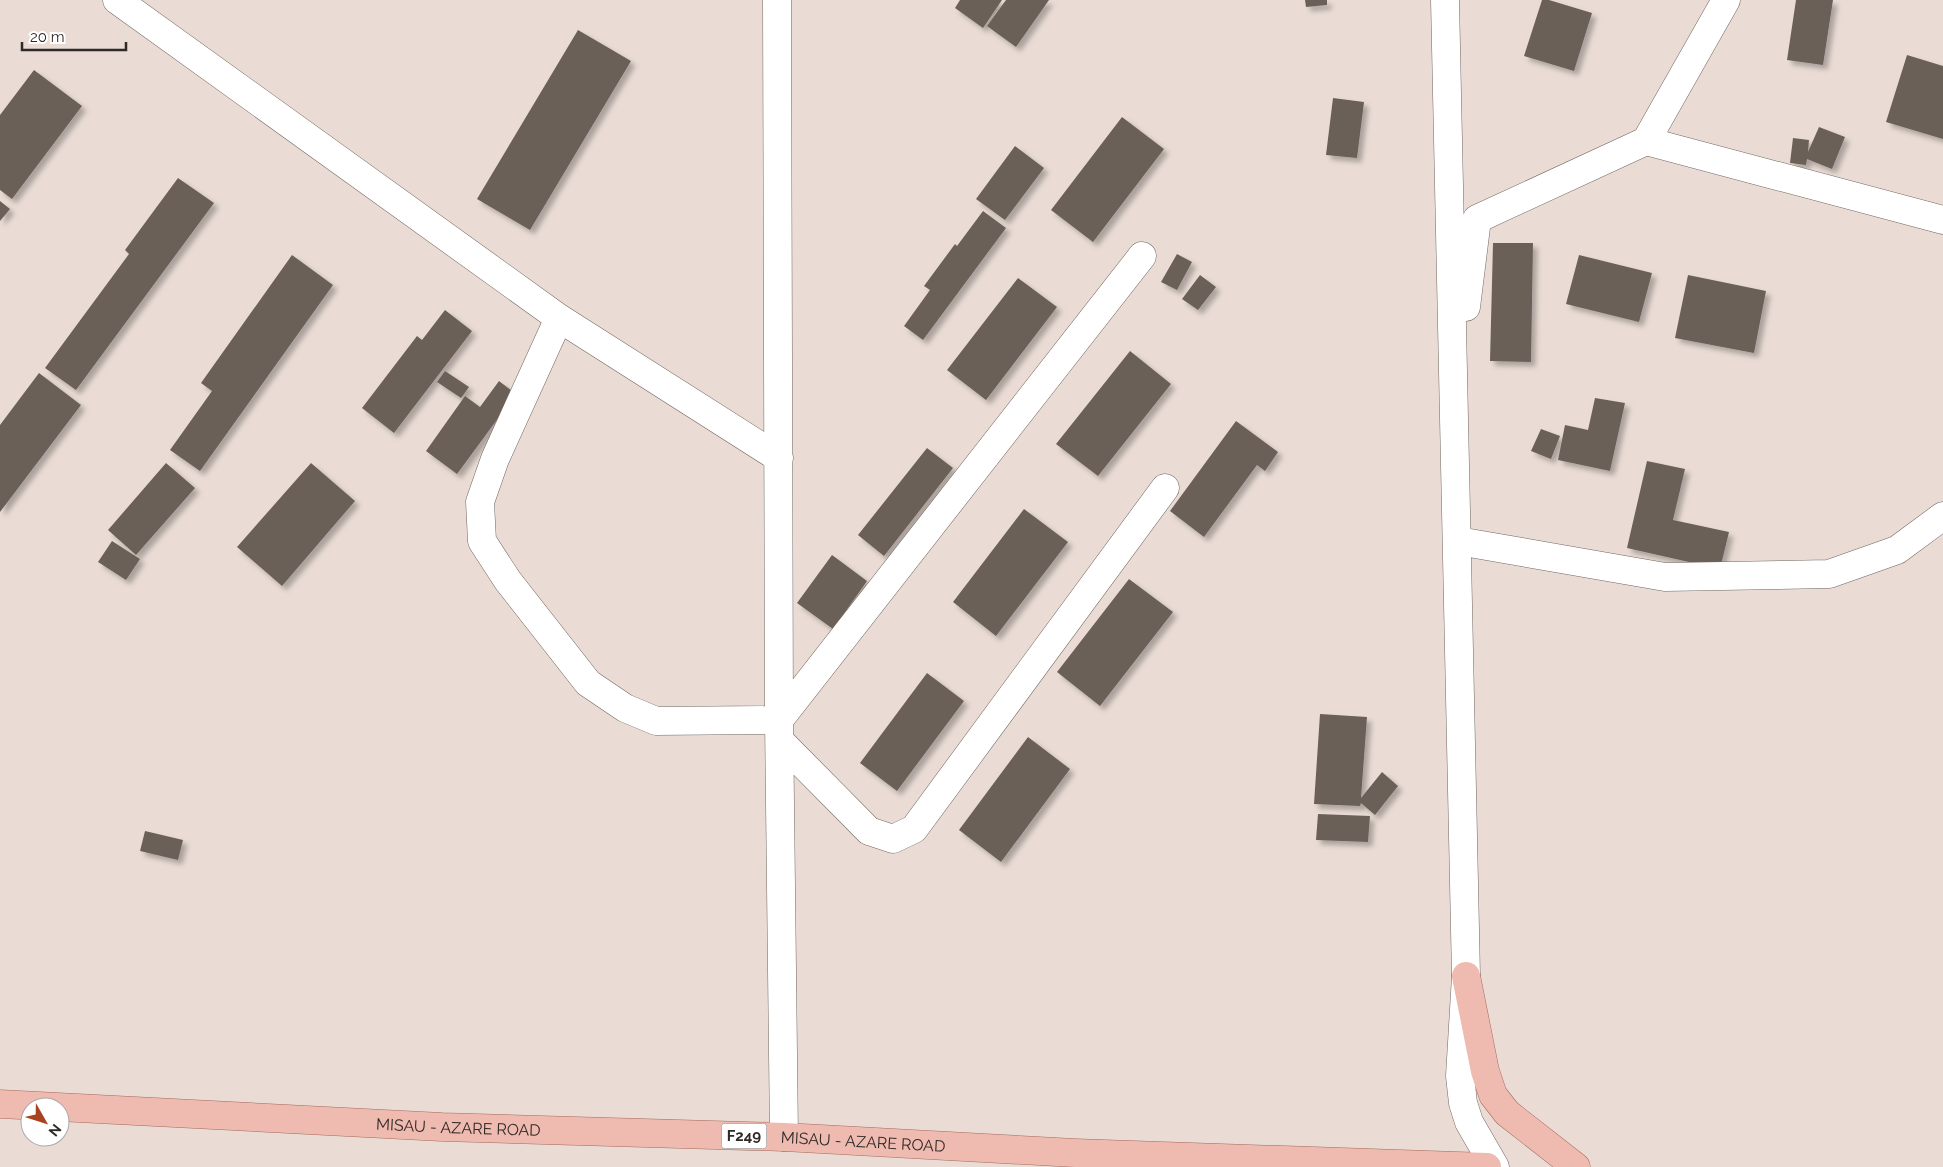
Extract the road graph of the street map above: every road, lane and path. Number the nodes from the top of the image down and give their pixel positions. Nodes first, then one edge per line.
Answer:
1 (117, 0) edge
2 (777, 0) edge
3 (1445, 0) edge
4 (1726, 0) edge
5 (1646, 141) junction
6 (1943, 220) edge
7 (1142, 256) dead end
8 (559, 318) junction
9 (1455, 398) junction
10 (778, 458) junction
11 (1165, 488) dead end
12 (1943, 516) edge
13 (1458, 541) junction
14 (779, 731) junction
15 (1466, 976) junction
16 (0, 1104) edge
17 (784, 1138) junction
18 (1071, 1160) edge
19 (1487, 1167) edge
20 (1495, 1167) edge
21 (1576, 1167) edge

1 - 8 street
2 - 10 street
3 - 9 street
4 - 5 street
5 - 6 street
5 - 9 street
7 - 14 street
8 - 10 street
8 - 14 street
9 - 13 street
10 - 14 street
11 - 14 street
12 - 13 street
13 - 15 street
14 - 17 street
15 - 20 street
15 - 21 main road
16 - 17 main road, MISAU - AZARE ROAD / F249
17 - 18 main road, MISAU - AZARE ROAD / F249
18 - 19 main road, MISAU - AZARE ROAD / F249

